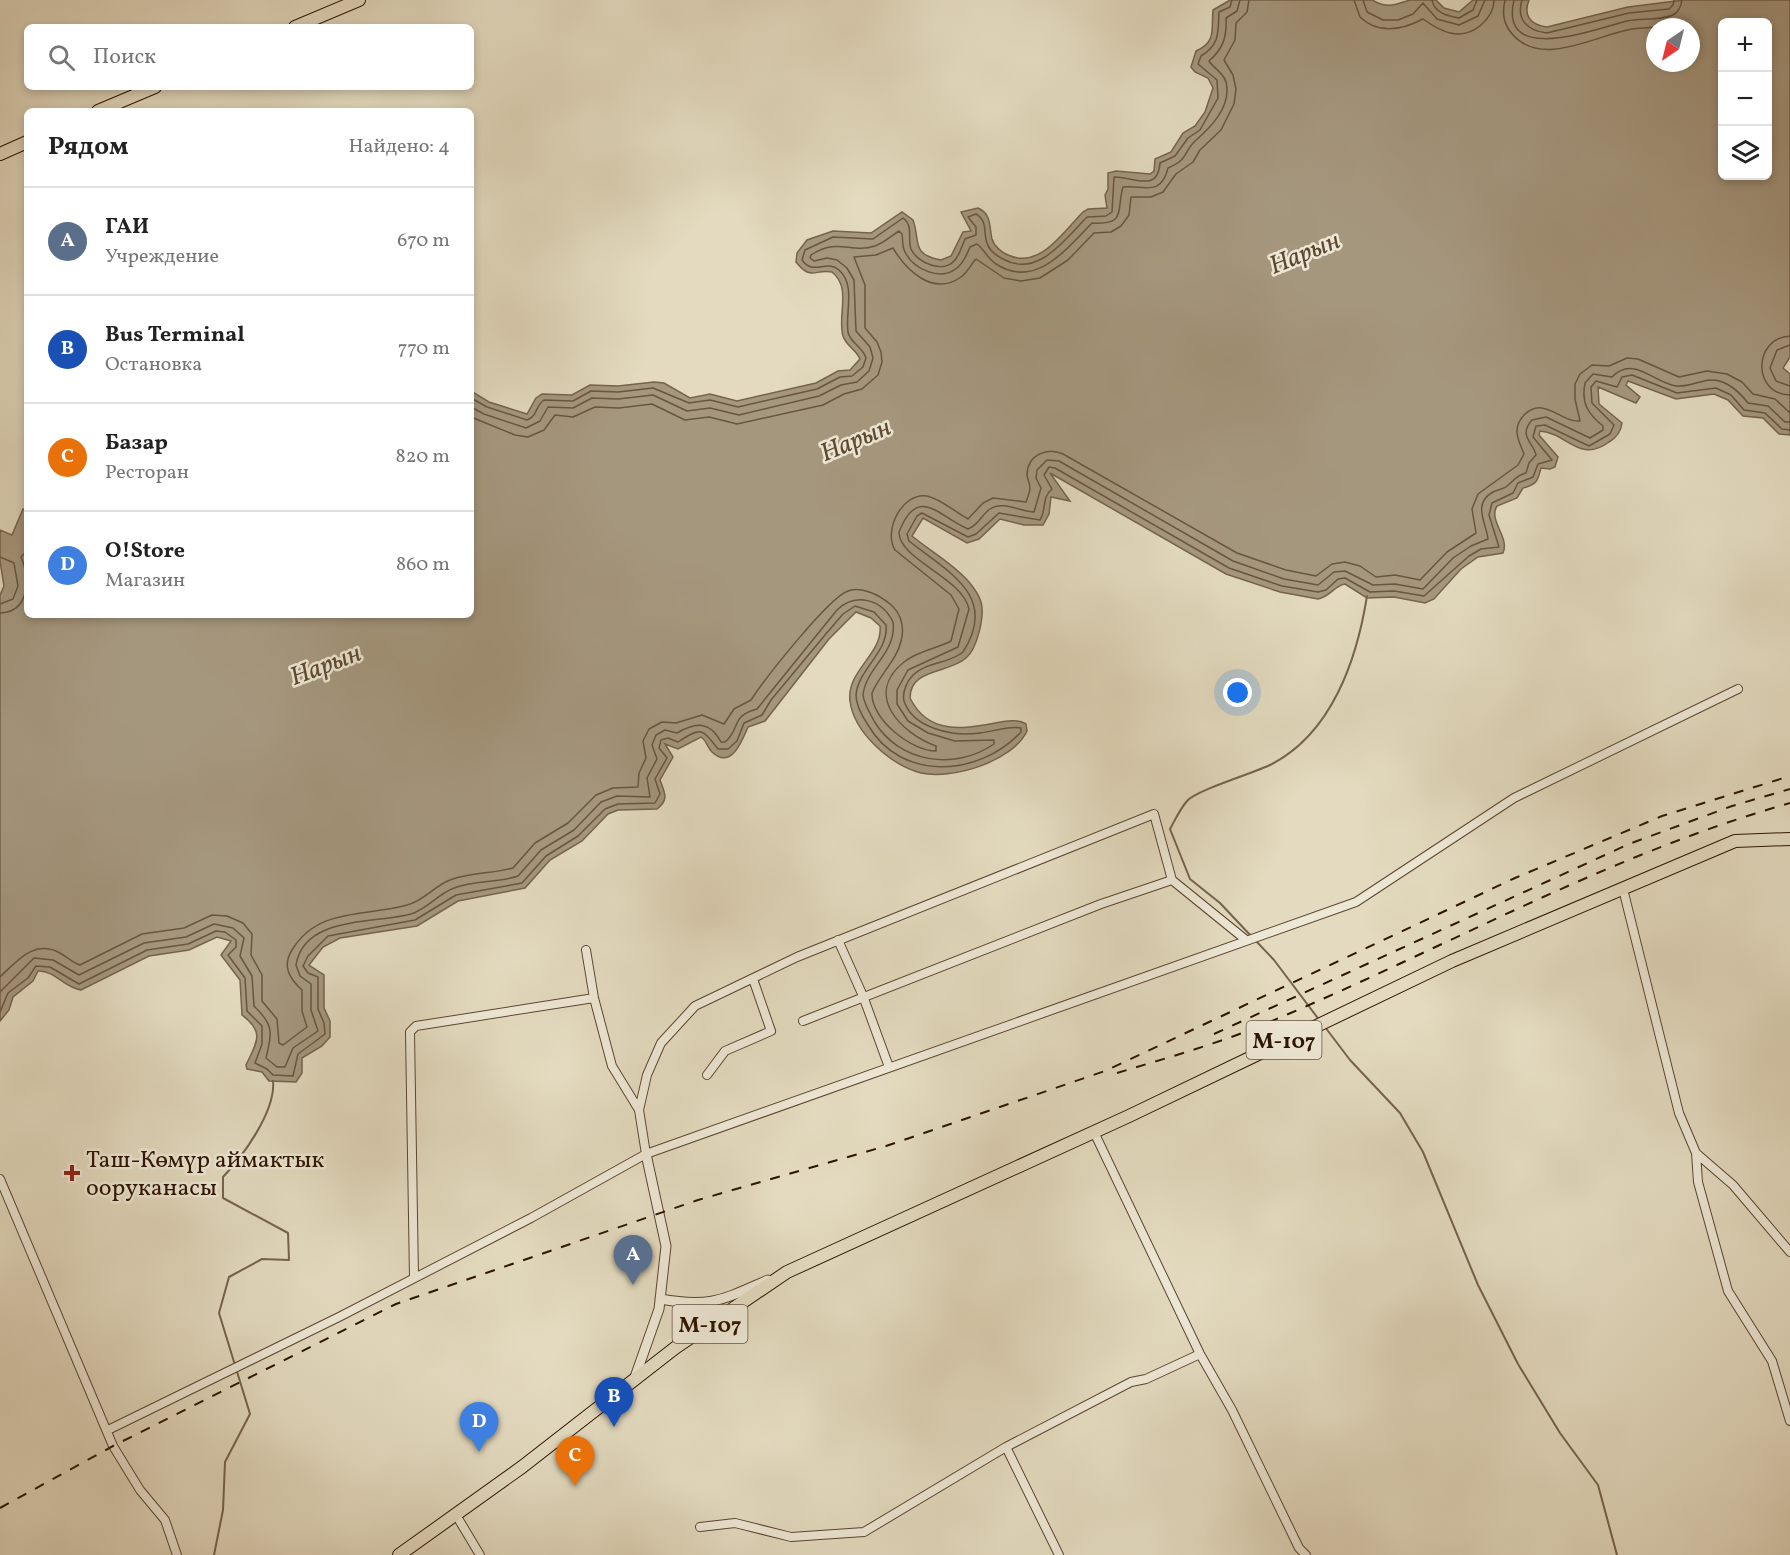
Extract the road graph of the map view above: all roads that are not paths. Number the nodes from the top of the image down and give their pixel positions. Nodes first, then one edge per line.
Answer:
1 (359, 0) edge
2 (302, 24) edge
3 (148, 90) edge
4 (105, 108) edge
5 (24, 143) edge
6 (0, 154) edge
7 (1738, 689) dead end
8 (1790, 839) edge
9 (1172, 880) junction
10 (1623, 889) junction
11 (838, 940) junction
12 (1245, 940) junction
13 (586, 950) dead end
14 (753, 979) junction
15 (863, 996) junction
16 (594, 998) junction
17 (803, 1021) dead end
18 (889, 1067) junction
19 (707, 1075) dead end
20 (639, 1110) junction
21 (1094, 1132) junction
22 (1696, 1153) junction
23 (646, 1154) junction
24 (1, 1183) edge
25 (1790, 1252) edge
26 (787, 1272) junction
27 (414, 1278) junction
28 (660, 1299) junction
29 (1200, 1354) junction
30 (634, 1380) junction
31 (1790, 1421) edge
32 (108, 1430) junction
33 (1006, 1447) junction
34 (456, 1515) junction
35 (700, 1527) dead end
36 (177, 1555) edge
37 (399, 1555) edge
38 (480, 1555) edge
39 (1059, 1555) edge
40 (1306, 1555) edge

1 - 2 main road
3 - 4 main road
5 - 6 main road
7 - 12 street
8 - 10 main road, М-107
9 - 11 street
9 - 12 street
9 - 15 street
10 - 21 main road, М-107
10 - 22 street
11 - 14 street
11 - 15 street
12 - 18 street
13 - 16 street
14 - 19 street
14 - 20 street
15 - 17 street
15 - 18 street
16 - 20 street
16 - 27 street
18 - 23 street
20 - 23 street
21 - 26 main road, М-107
21 - 29 street
22 - 25 street
22 - 31 street
23 - 27 street
23 - 28 street
24 - 32 street
26 - 28 street
26 - 30 main road, М-107
27 - 32 street
28 - 30 street
29 - 33 street
29 - 40 street
30 - 34 main road, М-107
32 - 36 street
33 - 35 street
33 - 39 street
34 - 37 main road, М-107
34 - 38 street

